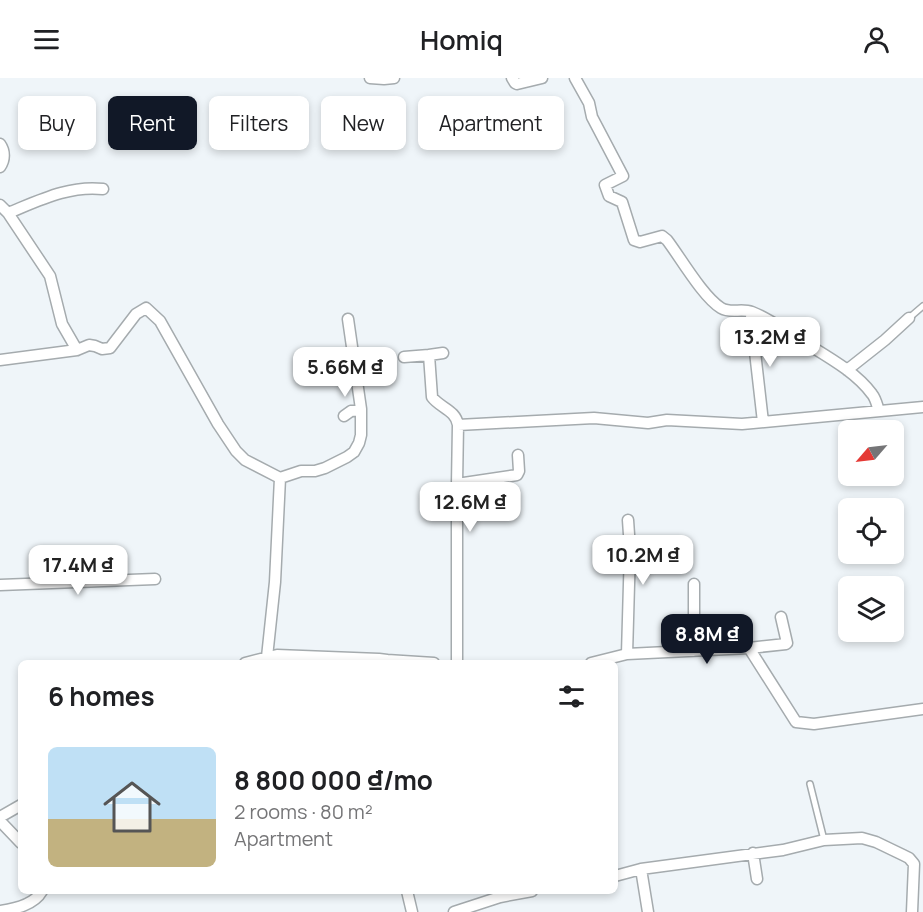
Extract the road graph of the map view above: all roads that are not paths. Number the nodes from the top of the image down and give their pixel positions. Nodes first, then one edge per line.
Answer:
1 (370, 78) edge
2 (394, 78) edge
3 (512, 78) edge
4 (542, 78) edge
5 (575, 78) edge
6 (0, 144) edge
7 (0, 166) edge
8 (103, 189) dead end
9 (4, 209) edge
10 (923, 306) edge
11 (751, 317) dead end
12 (909, 318) joint
13 (348, 319) dead end
14 (77, 350) junction
15 (443, 353) dead end
16 (429, 355) junction
17 (404, 357) dead end
18 (0, 360) edge
19 (847, 370) junction
20 (923, 407) edge
21 (361, 410) junction
22 (879, 411) junction
23 (344, 416) dead end
24 (763, 422) junction
25 (458, 425) junction
26 (518, 455) dead end
27 (280, 478) junction
28 (457, 484) junction
29 (628, 519) dead end
30 (155, 579) dead end
31 (694, 584) dead end
32 (0, 585) edge
33 (781, 617) dead end
34 (749, 648) junction
35 (694, 651) junction
36 (627, 654) junction
37 (267, 657) junction
38 (256, 660) edge
39 (356, 660) edge
40 (458, 660) edge
41 (603, 660) edge
42 (923, 709) edge
43 (810, 784) dead end
44 (18, 807) edge
45 (0, 819) edge
46 (18, 840) edge
47 (824, 840) junction
48 (753, 853) junction
49 (642, 869) junction
50 (618, 875) edge
51 (757, 879) dead end
52 (40, 894) edge
53 (408, 894) edge
54 (516, 894) edge
55 (6, 911) edge
56 (412, 912) edge
57 (454, 912) edge
58 (648, 912) edge
59 (912, 912) edge

1 - 2 street
3 - 4 street
5 - 19 street
6 - 7 street
8 - 9 street
9 - 14 street
10 - 12 lane
11 - 24 street
12 - 19 street
13 - 21 street
14 - 18 street
14 - 27 street
15 - 16 street
16 - 17 street
16 - 25 street
19 - 22 street
20 - 22 street
21 - 23 street
21 - 27 street
22 - 24 street
24 - 25 street
25 - 28 street
26 - 28 street
27 - 37 street
28 - 40 street
29 - 36 street
30 - 32 street
31 - 35 street
33 - 34 street
34 - 35 street
34 - 42 street
35 - 36 street
36 - 41 street
37 - 38 street
37 - 39 street
43 - 47 lane
44 - 45 street
45 - 46 street
47 - 48 street
47 - 59 street
48 - 49 street
48 - 51 street
49 - 50 street
49 - 58 street
52 - 55 street
53 - 56 street
54 - 57 street

